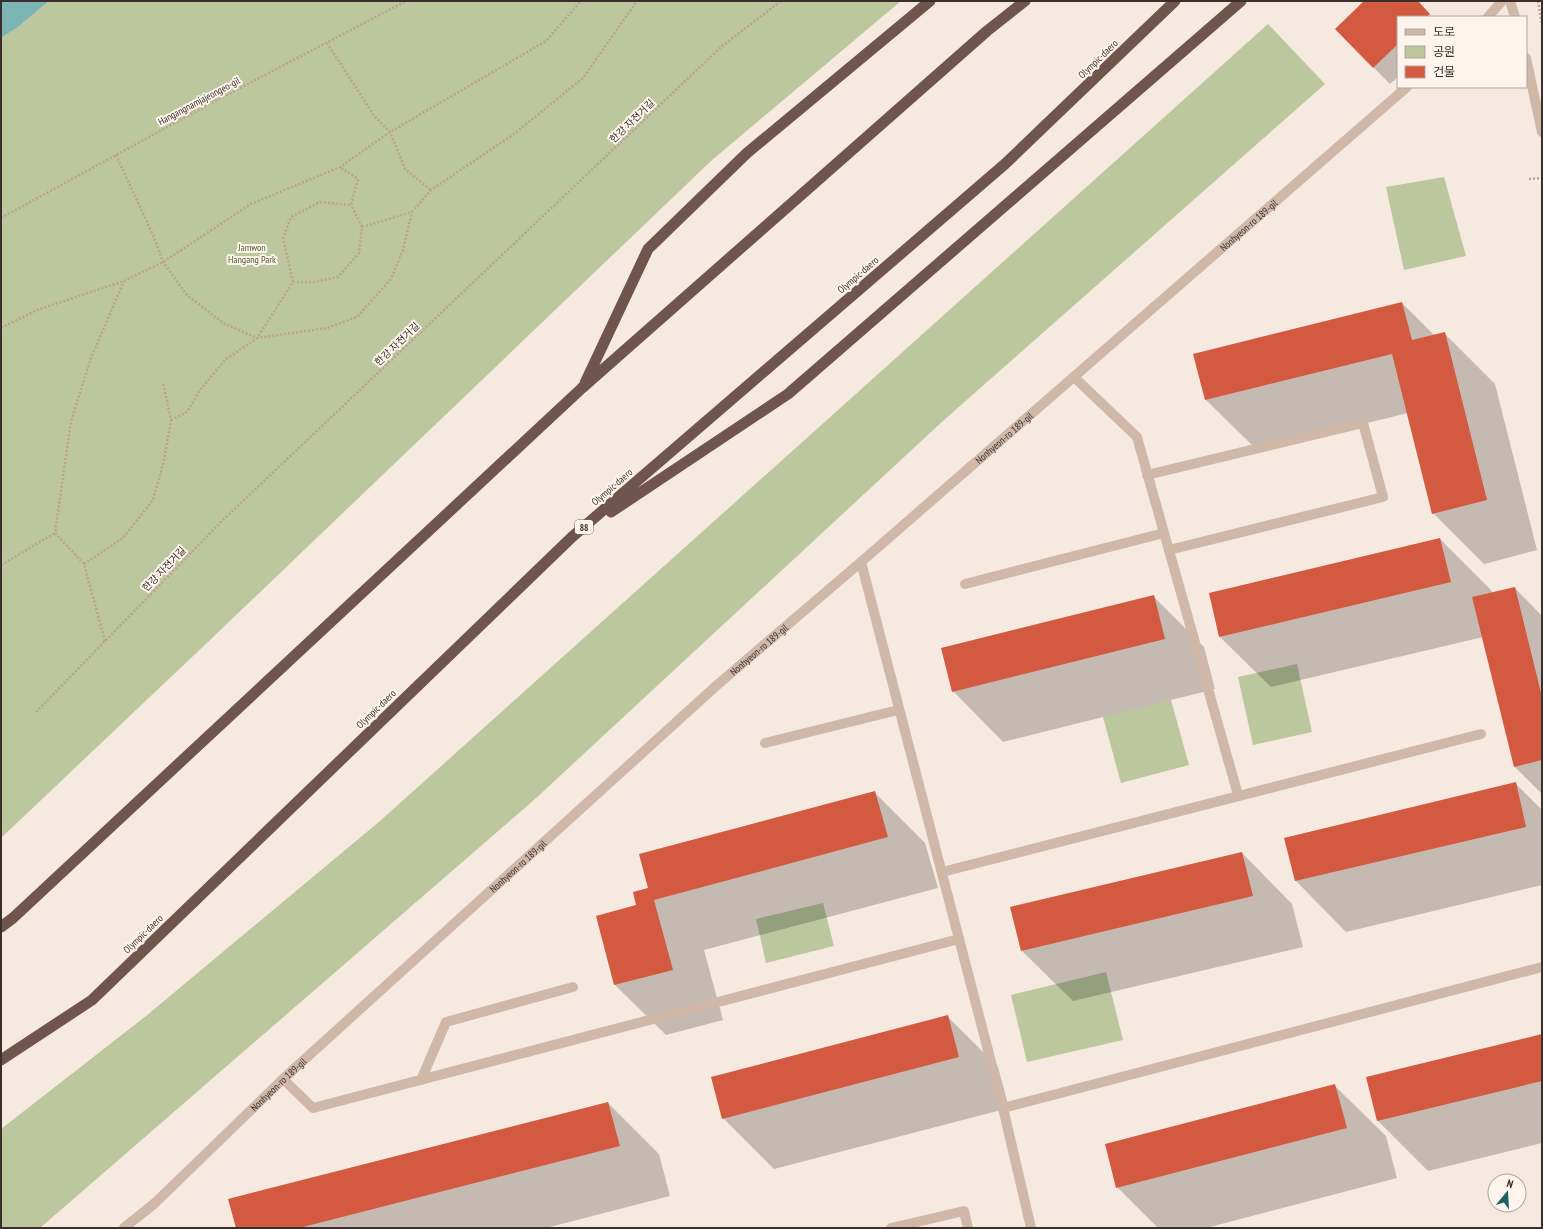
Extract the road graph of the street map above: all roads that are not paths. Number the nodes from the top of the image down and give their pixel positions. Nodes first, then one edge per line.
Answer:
1 (930, 1) edge
2 (1025, 1) edge
3 (1175, 1) edge
4 (1241, 1) edge
5 (1502, 1) edge
6 (1510, 1) edge
7 (1489, 16) edge
8 (1515, 16) edge
9 (1527, 63) edge
10 (1406, 88) edge
11 (1542, 132) edge
12 (1074, 377) junction
13 (582, 388) junction
14 (1147, 475) junction
15 (1164, 533) junction
16 (572, 537) junction
17 (1169, 550) junction
18 (861, 562) junction
19 (964, 584) dead end
20 (898, 710) junction
21 (1481, 734) dead end
22 (765, 743) dead end
23 (1238, 795) junction
24 (942, 872) junction
25 (1, 927) edge
26 (959, 939) junction
27 (1542, 967) edge
28 (573, 987) dead end
29 (1, 1060) edge
30 (282, 1078) junction
31 (421, 1080) junction
32 (1002, 1108) junction
33 (124, 1228) edge
34 (891, 1228) edge
35 (968, 1228) edge
36 (1031, 1228) edge

1 - 13 highway
2 - 13 highway
3 - 16 highway, Olympic-daero / 88
4 - 16 highway
5 - 7 street
6 - 8 street
9 - 11 street
10 - 12 street, Nonhyeon-ro 189-gil
12 - 14 street
12 - 18 street, Nonhyeon-ro 189-gil
13 - 25 highway
14 - 15 street
14 - 17 street
15 - 17 street
15 - 19 street
16 - 29 highway, Olympic-daero / 88
17 - 23 street
18 - 20 street
18 - 30 street, Nonhyeon-ro 189-gil
20 - 22 street
20 - 24 street
21 - 23 street
23 - 24 street
24 - 26 street
26 - 31 street
26 - 32 street
27 - 32 street
28 - 31 street
30 - 31 street
30 - 33 street, Nonhyeon-ro 189-gil
32 - 36 street
34 - 35 street

